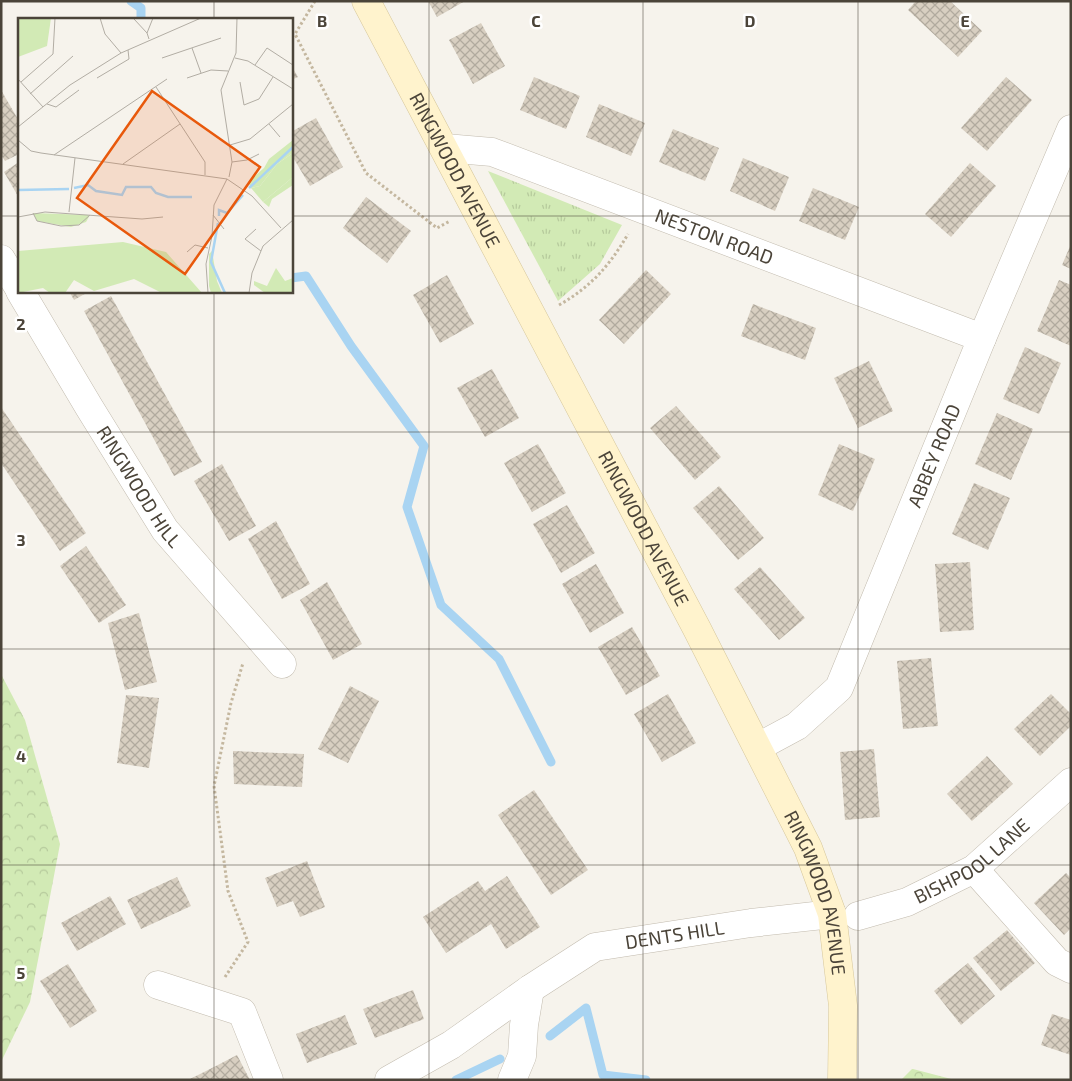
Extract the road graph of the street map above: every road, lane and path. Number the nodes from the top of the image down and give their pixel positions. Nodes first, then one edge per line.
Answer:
1 (315, 1) edge
2 (366, 1) edge
3 (1071, 129) edge
4 (445, 148) junction
5 (636, 207) junction
6 (475, 208) junction
7 (1, 259) edge
8 (18, 287) edge
9 (21, 292) edge
10 (534, 320) junction
11 (982, 338) junction
12 (253, 632) junction
13 (282, 664) dead end
14 (758, 747) junction
15 (1071, 782) edge
16 (974, 869) junction
17 (845, 915) junction
18 (1071, 969) edge
19 (158, 986) dead end
20 (530, 989) junction
21 (210, 1002) junction
22 (269, 1080) edge
23 (389, 1080) edge
24 (512, 1080) edge
25 (842, 1080) edge

1 - 6 path
2 - 4 street, RINGWOOD AVENUE
3 - 11 street, ABBEY ROAD
4 - 5 street, NESTON ROAD
4 - 6 street, RINGWOOD AVENUE
5 - 10 path
5 - 11 street, NESTON ROAD
6 - 10 street, RINGWOOD AVENUE
7 - 8 street, RINGWOOD HILL
9 - 12 street, RINGWOOD HILL
10 - 14 street, RINGWOOD AVENUE
11 - 14 street, ABBEY ROAD
12 - 13 street, RINGWOOD HILL
12 - 21 path
14 - 17 street, RINGWOOD AVENUE
15 - 16 street, BISHPOOL LANE
16 - 17 street, BISHPOOL LANE
16 - 18 street
17 - 20 street, DENTS HILL
17 - 25 street, RINGWOOD AVENUE
19 - 21 street
20 - 23 street, DENTS HILL
20 - 24 street
21 - 22 street

